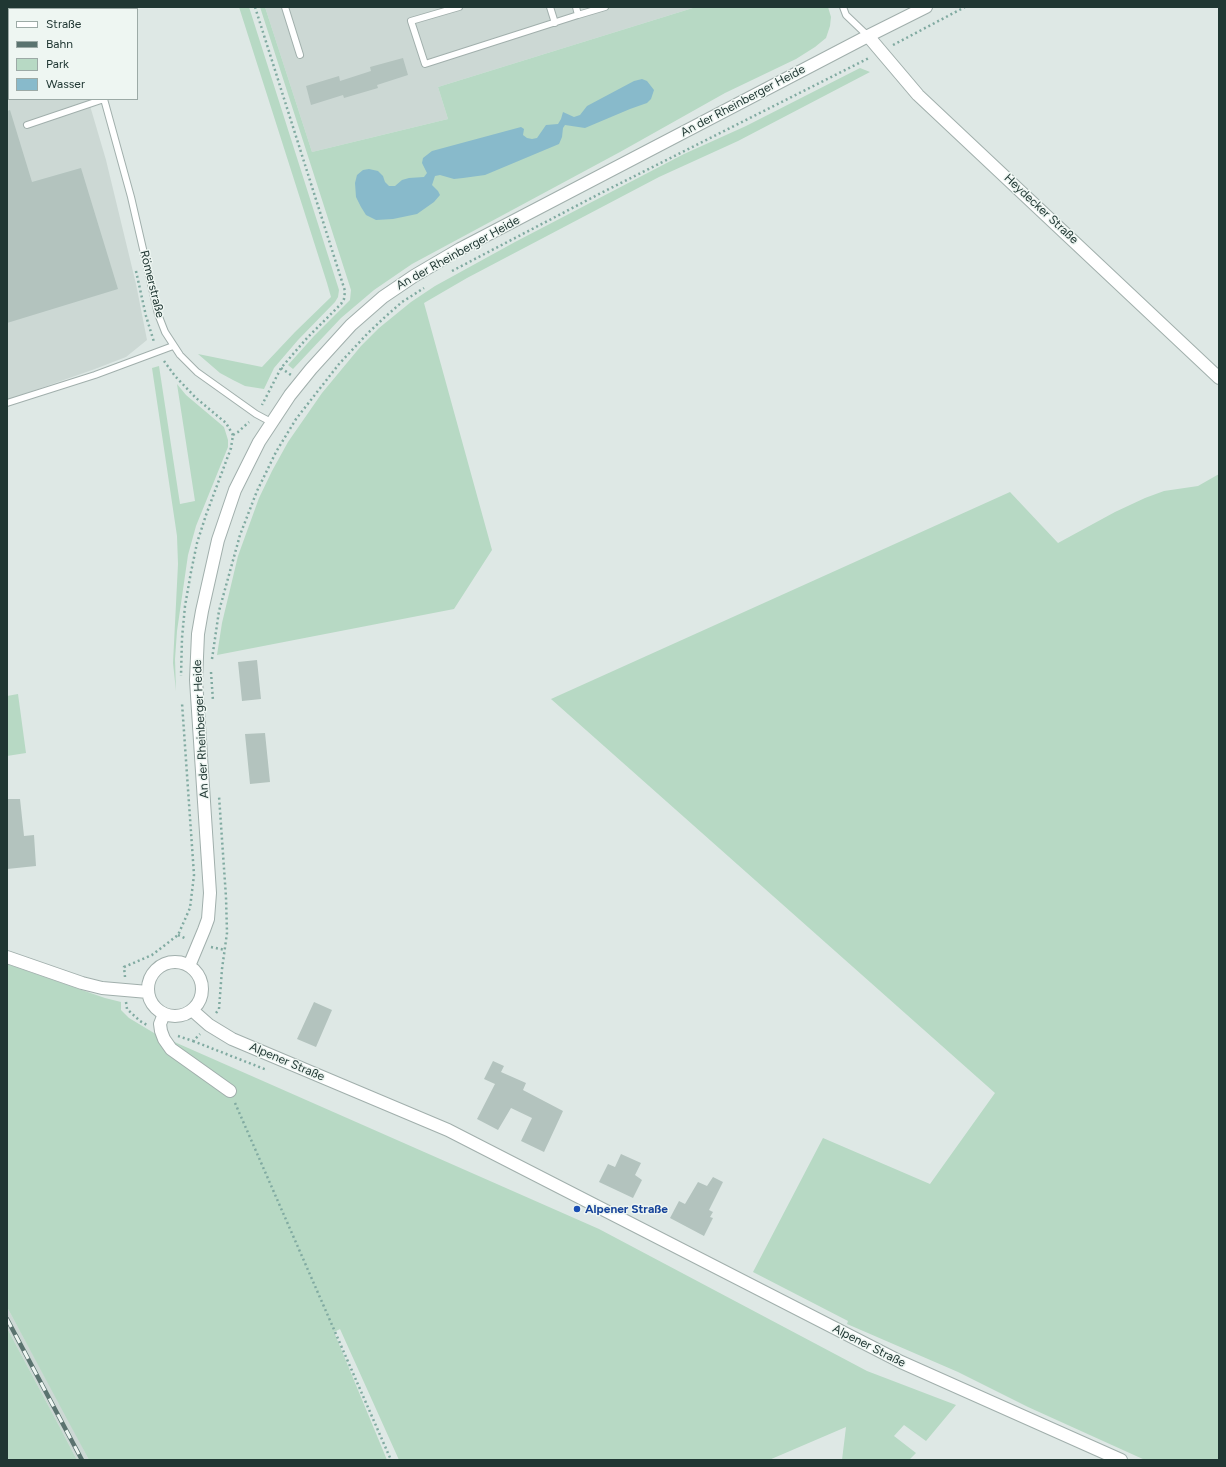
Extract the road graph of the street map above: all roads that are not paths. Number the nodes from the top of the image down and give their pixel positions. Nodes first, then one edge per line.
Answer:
1 (285, 7) edge
2 (459, 7) edge
3 (550, 7) edge
4 (576, 7) edge
5 (605, 7) edge
6 (843, 7) edge
7 (926, 7) edge
8 (578, 15) junction
9 (555, 23) junction
10 (868, 36) junction
11 (300, 55) dead end
12 (101, 100) edge
13 (104, 100) edge
14 (27, 125) dead end
15 (173, 346) junction
16 (1219, 378) edge
17 (7, 403) edge
18 (271, 422) junction
19 (7, 957) edge
20 (189, 966) junction
21 (148, 992) junction
22 (192, 1010) junction
23 (164, 1014) junction
24 (230, 1091) road end
25 (1121, 1460) edge

1 - 11 lane
2 - 9 lane
3 - 9 lane
4 - 8 lane
5 - 8 lane
6 - 10 lane
7 - 10 street, An der Rheinberger Heide
8 - 9 lane
10 - 16 street, Heydecker Straße
10 - 18 street, An der Rheinberger Heide
12 - 14 lane
13 - 15 lane, Römerstraße
15 - 17 lane
15 - 18 lane, Römerstraße
18 - 20 street, An der Rheinberger Heide
19 - 21 street
20 - 21 street
20 - 22 street
21 - 23 street
22 - 23 street
22 - 25 street, Alpener Straße
23 - 24 street

